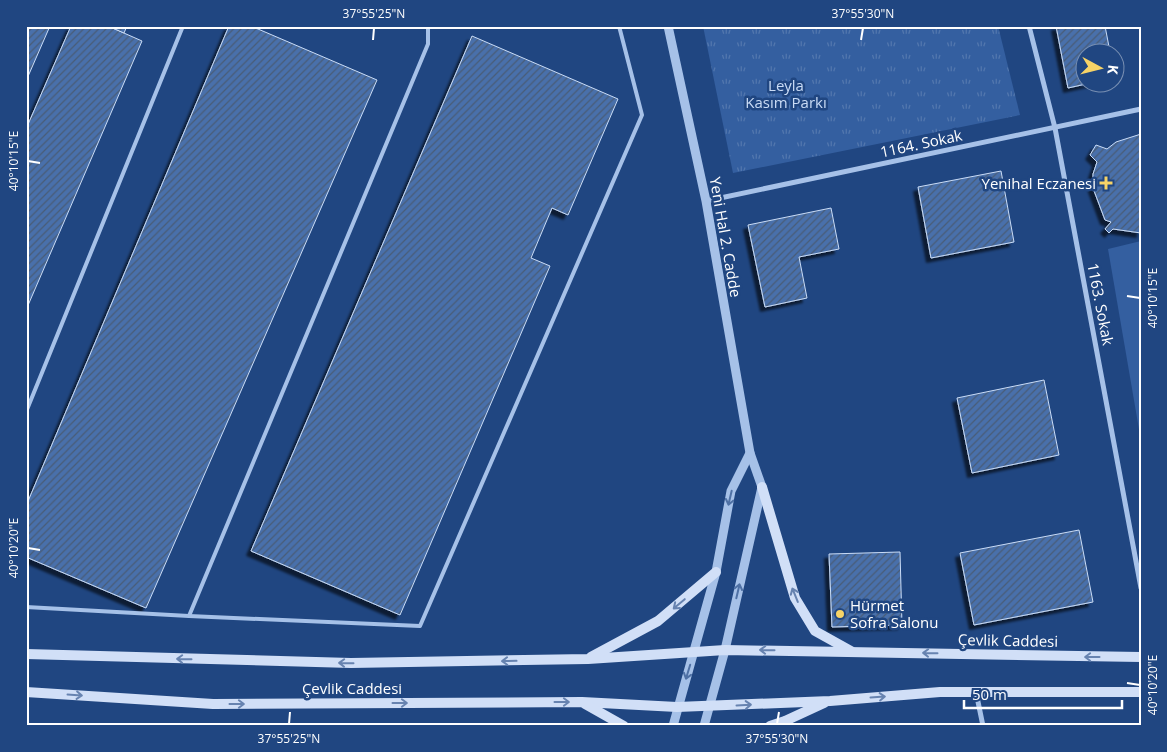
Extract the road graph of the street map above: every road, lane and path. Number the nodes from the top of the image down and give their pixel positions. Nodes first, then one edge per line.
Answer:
1 (183, 26) edge
2 (428, 26) edge
3 (619, 26) edge
4 (668, 26) edge
5 (1029, 26) edge
6 (1141, 109) edge
7 (1055, 128) junction
8 (706, 201) junction
9 (26, 412) edge
10 (750, 453) junction
11 (762, 487) junction
12 (716, 572) junction
13 (1141, 588) edge
14 (26, 607) edge
15 (188, 616) junction
16 (725, 650) junction
17 (694, 651) junction
18 (852, 651) junction
19 (26, 654) edge
20 (1141, 657) edge
21 (588, 659) junction
22 (26, 692) edge
23 (976, 692) junction
24 (1141, 692) edge
25 (830, 700) junction
26 (582, 702) junction
27 (677, 707) junction
28 (710, 707) junction
29 (624, 726) edge
30 (673, 726) edge
31 (704, 726) edge
32 (770, 726) edge
33 (983, 726) edge

1 - 9 lane
2 - 15 lane
3 - 15 lane
4 - 8 street, Yeni Hal 2. Cadde
5 - 7 street, 1163. Sokak
6 - 7 street, 1164. Sokak
7 - 8 street, 1164. Sokak
7 - 13 street, 1163. Sokak
8 - 10 street, Yeni Hal 2. Cadde
10 - 11 street, Yeni Hal 2. Cadde
10 -> 12 street
16 -> 11 street
18 -> 11 main road
12 - 17 street
12 -> 21 main road
14 - 15 lane
16 - 17 main road, Çevlik Caddesi
18 -> 16 main road, Çevlik Caddesi
16 - 28 street
17 - 21 main road, Çevlik Caddesi
17 -> 27 street
20 -> 18 main road, Çevlik Caddesi
21 -> 19 main road, Çevlik Caddesi
22 -> 26 main road, Çevlik Caddesi
23 - 24 main road
25 -> 23 main road
23 - 33 street
28 -> 25 main road, Çevlik Caddesi
25 - 32 main road
26 - 27 main road, Çevlik Caddesi
26 - 29 main road
27 - 28 main road, Çevlik Caddesi
27 - 30 street
28 - 31 street

